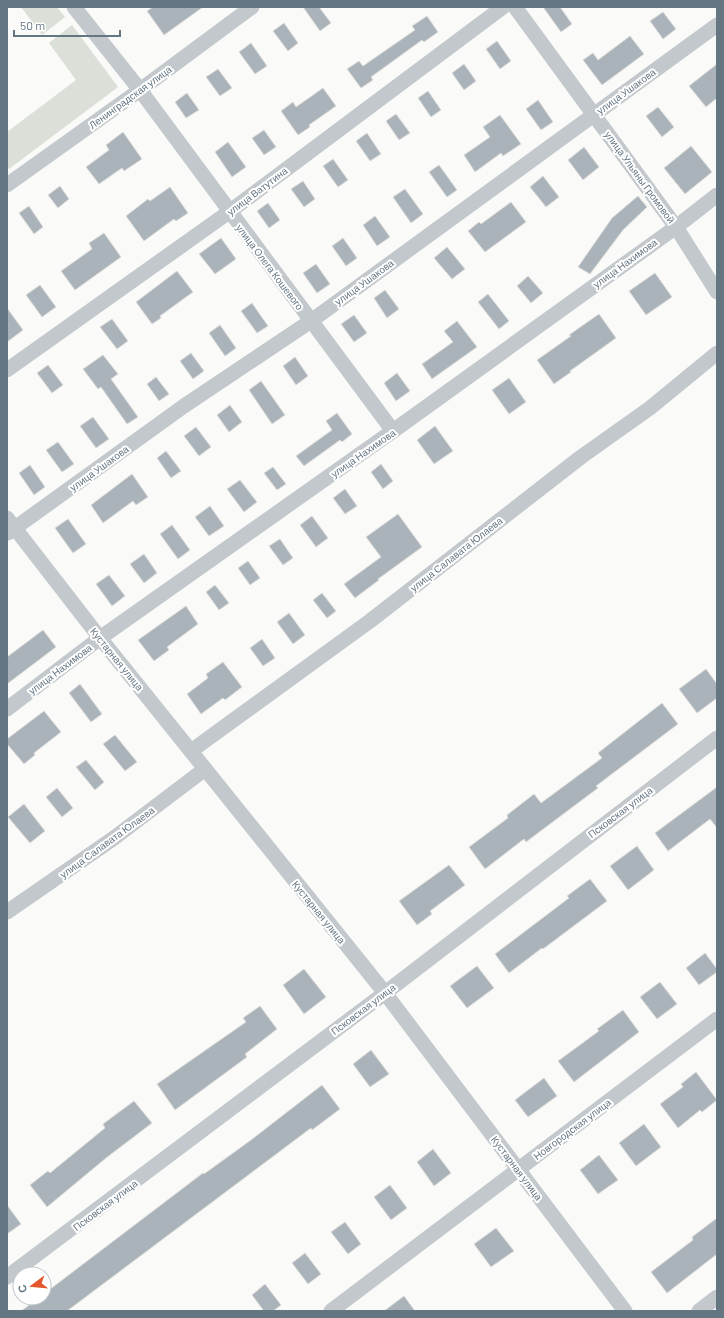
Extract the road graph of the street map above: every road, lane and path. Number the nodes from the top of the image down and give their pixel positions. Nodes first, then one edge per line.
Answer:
1 (74, 7) edge
2 (252, 7) edge
3 (503, 7) edge
4 (515, 7) edge
5 (717, 25) edge
6 (140, 90) junction
7 (594, 114) junction
8 (7, 185) edge
9 (717, 195) edge
10 (229, 212) junction
11 (676, 227) junction
12 (717, 292) edge
13 (311, 321) junction
14 (717, 353) edge
15 (7, 370) edge
16 (393, 431) junction
17 (10, 526) edge
18 (100, 638) junction
19 (7, 709) edge
20 (717, 738) edge
21 (191, 751) junction
22 (205, 769) junction
23 (7, 912) edge
24 (384, 993) junction
25 (717, 1019) edge
26 (518, 1170) junction
27 (7, 1277) edge
28 (717, 1297) edge
29 (331, 1311) edge
30 (625, 1311) edge
31 (699, 1311) edge

1 - 6 street, улица Олега Кошевого
2 - 6 street, Ленинградская улица
3 - 10 street, улица Ватутина
4 - 7 street, улица Ульяны Громовой
5 - 7 street, улица Ушакова
6 - 8 street, Ленинградская улица
6 - 10 street, улица Олега Кошевого
7 - 11 street, улица Ульяны Громовой
7 - 13 street, улица Ушакова
9 - 11 street, улица Нахимова
10 - 13 street, улица Олега Кошевого
10 - 15 street, улица Ватутина
11 - 12 street, улица Ульяны Громовой
11 - 16 street, улица Нахимова
13 - 16 street, улица Олега Кошевого
13 - 17 street, улица Ушакова
14 - 21 street, улица Салавата Юлаева
16 - 18 street, улица Нахимова
17 - 18 street, Кустарная улица
18 - 19 street, улица Нахимова
18 - 21 street, Кустарная улица
20 - 24 street, Псковская улица
21 - 22 street, Кустарная улица
22 - 23 street, улица Салавата Юлаева
22 - 24 street, Кустарная улица
24 - 26 street, Кустарная улица
24 - 27 street, Псковская улица
25 - 26 street, Новгородская улица
26 - 29 street, Новгородская улица
26 - 30 street, Кустарная улица
28 - 31 street

